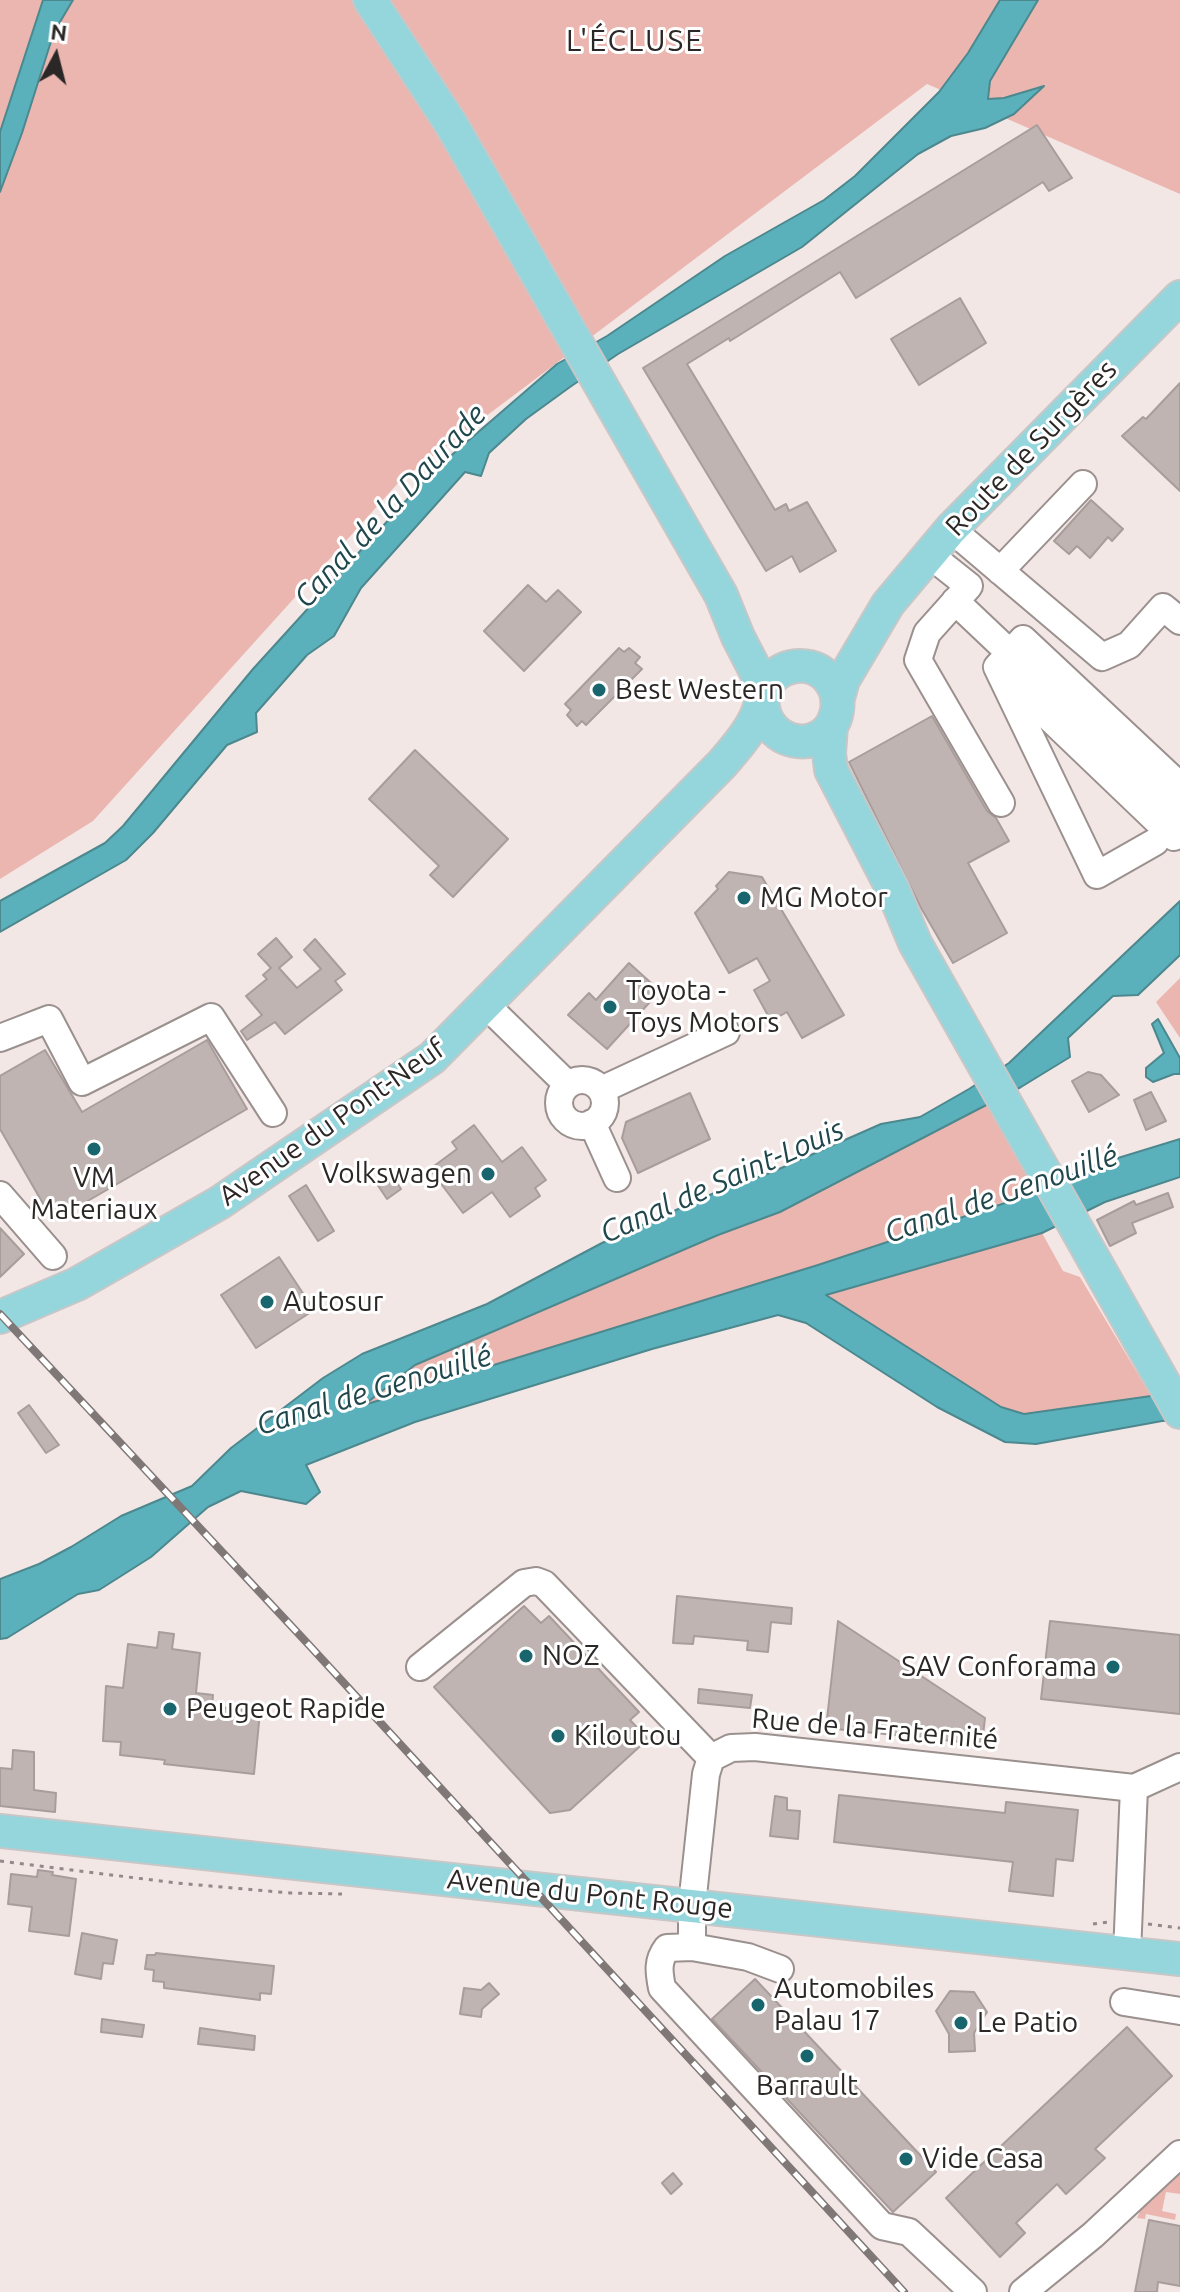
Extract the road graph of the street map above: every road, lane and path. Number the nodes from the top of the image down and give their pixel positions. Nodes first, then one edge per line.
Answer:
1 (370, 0) edge
2 (1180, 297) edge
3 (1083, 484) dead end
4 (951, 529) junction
5 (930, 555) junction
6 (1000, 571) junction
7 (721, 595) junction
8 (955, 601) junction
9 (888, 604) junction
10 (1180, 621) edge
11 (1003, 660) junction
12 (803, 666) junction
13 (764, 694) junction
14 (834, 712) junction
15 (789, 739) junction
16 (722, 764) junction
17 (1180, 786) edge
18 (1001, 803) dead end
19 (1170, 831) edge
20 (915, 943) junction
21 (485, 1004) junction
22 (726, 1032) dead end
23 (0, 1038) edge
24 (568, 1085) junction
25 (601, 1090) junction
26 (273, 1113) dead end
27 (592, 1123) junction
28 (617, 1178) dead end
29 (0, 1195) edge
30 (53, 1256) dead end
31 (0, 1317) edge
32 (1174, 1394) edge
33 (420, 1667) dead end
34 (711, 1758) junction
35 (1180, 1767) edge
36 (1134, 1788) junction
37 (0, 1831) edge
38 (692, 1905) junction
39 (1180, 1928) edge
40 (1128, 1938) junction
41 (692, 1947) junction
42 (1180, 1959) edge
43 (780, 1969) dead end
44 (1124, 2002) dead end
45 (1180, 2011) edge
46 (1180, 2154) edge
47 (973, 2292) edge
48 (1023, 2292) edge

1 - 7 main road
2 - 4 main road, Route de Surgères
3 - 6 street
4 - 5 main road, Route de Surgères
4 - 6 street
5 - 8 street
5 - 9 main road, Route de Surgères
6 - 10 street
7 - 12 main road
7 - 13 main road
8 - 11 street
8 - 18 street
9 - 12 main road
9 - 14 main road
11 - 17 street
11 - 19 street
11 - 19 street
12 - 13 main road
12 - 14 main road
13 - 15 main road
13 - 16 main road
14 - 15 main road
14 - 20 main road
15 - 16 main road
15 - 20 main road
16 - 21 main road, Avenue du Pont-Neuf
20 - 32 main road
21 - 24 street
21 - 31 main road, Avenue du Pont-Neuf
22 - 25 street
23 - 26 street
24 - 25 street
24 - 27 street
25 - 27 street
27 - 28 street
29 - 30 street
33 - 34 street
34 - 36 street, Rue de la Fraternité
34 - 38 street
35 - 36 street
36 - 40 street
37 - 38 main road, Avenue du Pont Rouge
38 - 40 main road, Avenue du Pont Rouge
38 - 41 street
39 - 40 path
40 - 42 main road, Avenue du Pont Rouge
41 - 43 street
41 - 47 street
44 - 45 street
46 - 48 street

